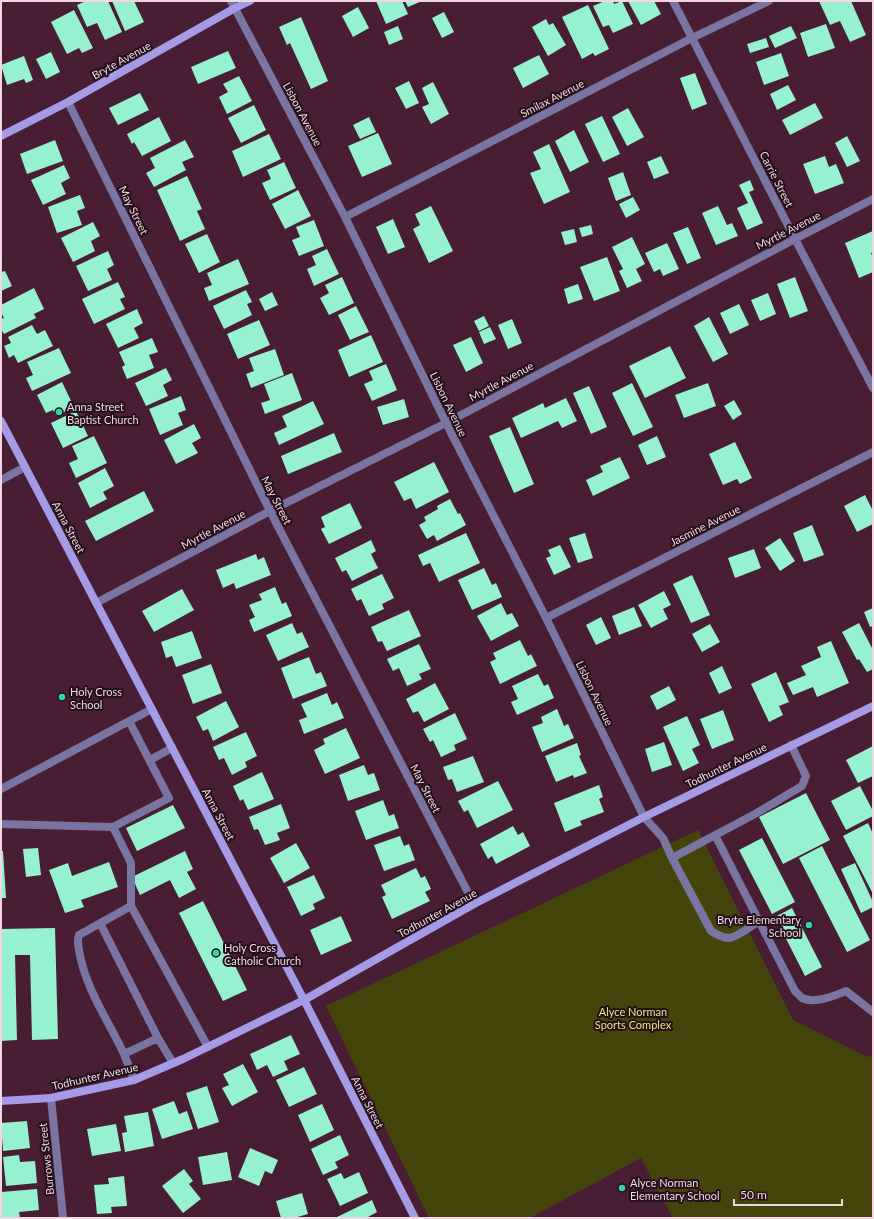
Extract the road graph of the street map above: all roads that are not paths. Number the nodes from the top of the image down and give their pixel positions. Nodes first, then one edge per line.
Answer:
1 (250, 1) edge
2 (673, 1) edge
3 (770, 1) edge
4 (233, 5) edge
5 (692, 38) junction
6 (68, 102) junction
7 (1, 136) edge
8 (873, 199) edge
9 (346, 217) junction
10 (795, 239) junction
11 (873, 388) edge
12 (1, 421) edge
13 (446, 423) junction
14 (873, 452) edge
15 (25, 467) junction
16 (1, 480) edge
17 (270, 511) junction
18 (96, 603) junction
19 (546, 618) junction
20 (873, 706) edge
21 (152, 709) junction
22 (129, 721) junction
23 (791, 746) junction
24 (172, 748) junction
25 (150, 760) junction
26 (1, 789) edge
27 (644, 817) junction
28 (1, 824) edge
29 (113, 828) junction
30 (715, 835) junction
31 (672, 858) junction
32 (474, 904) junction
33 (130, 906) junction
34 (760, 921) junction
35 (100, 923) junction
36 (304, 1000) junction
37 (873, 1012) edge
38 (158, 1038) junction
39 (208, 1047) junction
40 (124, 1054) junction
41 (173, 1064) junction
42 (134, 1080) junction
43 (51, 1098) junction
44 (1, 1101) edge
45 (63, 1218) edge
46 (415, 1218) edge

1 - 4 street, Bryte Avenue
2 - 5 street, Carrie Street
3 - 5 street, Smilax Avenue
4 - 6 street, Bryte Avenue
4 - 9 street, Lisbon Avenue
5 - 9 street, Smilax Avenue
5 - 10 street, Carrie Street
6 - 7 street, Bryte Avenue
6 - 17 street, May Street
8 - 10 street, Myrtle Avenue
9 - 13 street, Lisbon Avenue
10 - 11 street, Carrie Street
10 - 13 street, Myrtle Avenue
12 - 15 street, Anna Street
13 - 17 street, Myrtle Avenue
13 - 19 street, Lisbon Avenue
14 - 19 street, Jasmine Avenue
15 - 16 street
15 - 18 street, Anna Street
17 - 18 street, Myrtle Avenue
17 - 32 street, May Street
18 - 21 street, Anna Street
19 - 27 street, Lisbon Avenue
20 - 23 street, Todhunter Avenue
21 - 22 street
21 - 24 street, Anna Street
22 - 25 street
22 - 26 street
23 - 27 street, Todhunter Avenue
23 - 30 street
24 - 25 street
24 - 36 street, Anna Street
25 - 29 street
27 - 31 street, Lisbon Avenue
27 - 32 street, Todhunter Avenue
28 - 29 street
29 - 33 street
30 - 31 street
30 - 34 street
31 - 34 street, Lisbon Avenue
32 - 36 street, Todhunter Avenue
33 - 35 street
33 - 39 street
34 - 37 street
35 - 38 street
35 - 40 street
36 - 39 street, Todhunter Avenue
36 - 46 street, Anna Street
38 - 40 street
38 - 41 street
39 - 41 street, Todhunter Avenue
40 - 42 street
41 - 42 street, Todhunter Avenue
42 - 43 street, Todhunter Avenue
43 - 44 street, Todhunter Avenue
43 - 45 street, Burrows Street

